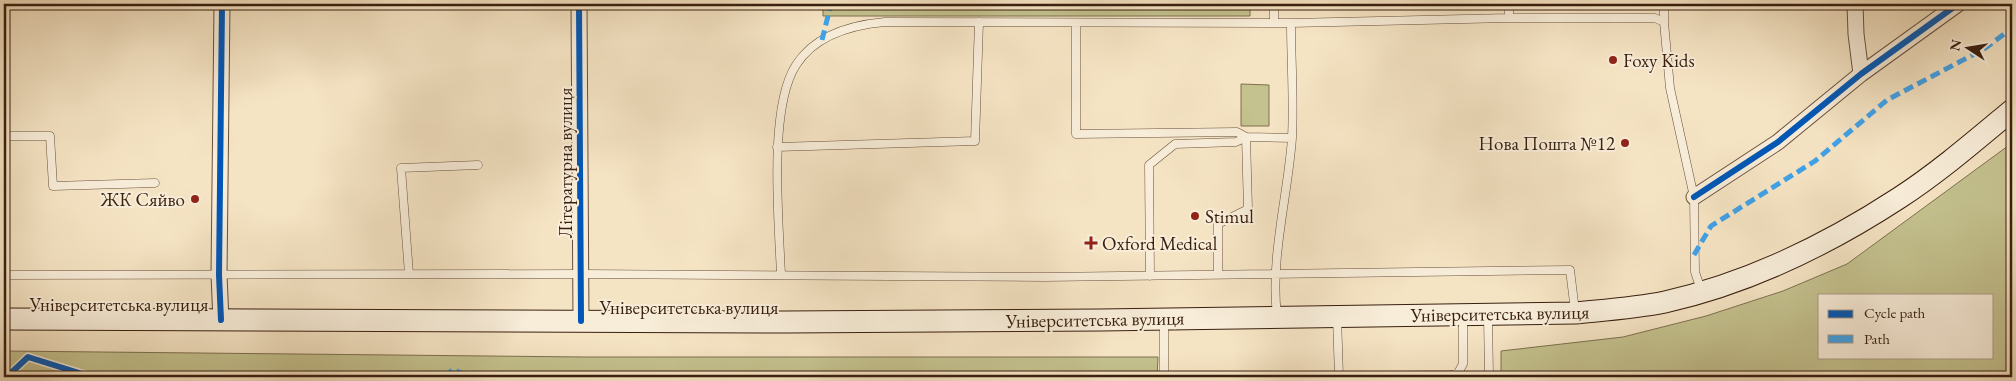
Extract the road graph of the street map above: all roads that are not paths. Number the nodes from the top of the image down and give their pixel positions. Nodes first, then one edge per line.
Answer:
1 (222, 4) edge
2 (579, 4) edge
3 (1274, 4) edge
4 (1509, 4) edge
5 (1664, 4) edge
6 (1856, 4) edge
7 (1958, 4) edge
8 (1509, 18) junction
9 (979, 22) junction
10 (1664, 22) junction
11 (1076, 24) junction
12 (1274, 24) junction
13 (1291, 24) junction
14 (1861, 74) junction
15 (2012, 110) edge
16 (4, 136) edge
17 (1246, 137) junction
18 (1292, 138) junction
19 (777, 147) junction
20 (478, 165) dead end
21 (155, 183) dead end
22 (1694, 197) junction
23 (1277, 273) junction
24 (409, 274) junction
25 (581, 274) junction
26 (1218, 274) junction
27 (4, 275) edge
28 (219, 275) junction
29 (781, 275) junction
30 (1150, 276) junction
31 (1702, 292) junction
32 (1575, 313) junction
33 (1463, 314) junction
34 (1488, 314) junction
35 (1337, 316) junction
36 (1278, 317) junction
37 (1164, 318) junction
38 (4, 319) edge
39 (221, 320) junction
40 (581, 321) junction
41 (1339, 376) edge
42 (1164, 377) edge
43 (1258, 377) edge
44 (1489, 377) edge

1 - 28 street
2 - 25 street, Літературна вулиця
3 - 12 lane
4 - 8 lane
5 - 10 lane
6 - 14 street
7 - 14 street
8 - 10 lane
8 - 13 lane
9 - 11 lane
9 - 19 lane
9 - 19 lane
10 - 22 lane
11 - 12 lane
11 - 17 lane
12 - 13 lane
13 - 18 lane
14 - 22 street
15 - 31 main road, Університетська вулиця
16 - 21 lane
17 - 18 lane
17 - 26 lane
17 - 30 lane
18 - 23 lane
19 - 29 lane
20 - 24 lane
22 - 31 lane
23 - 26 lane
23 - 32 lane
23 - 36 lane
24 - 25 lane
24 - 28 lane
25 - 29 lane
25 - 40 street, Літературна вулиця
26 - 30 lane
27 - 28 lane
28 - 39 street
29 - 30 lane
31 - 32 main road, Університетська вулиця
32 - 34 main road, Університетська вулиця
33 - 34 main road, Університетська вулиця
33 - 35 main road, Університетська вулиця
33 - 41 lane
34 - 44 lane
35 - 36 main road, Університетська вулиця
35 - 41 lane
36 - 37 main road, Університетська вулиця
37 - 40 main road, Університетська вулиця
37 - 42 lane
38 - 39 main road, Університетська вулиця
39 - 40 main road, Університетська вулиця
41 - 43 lane

